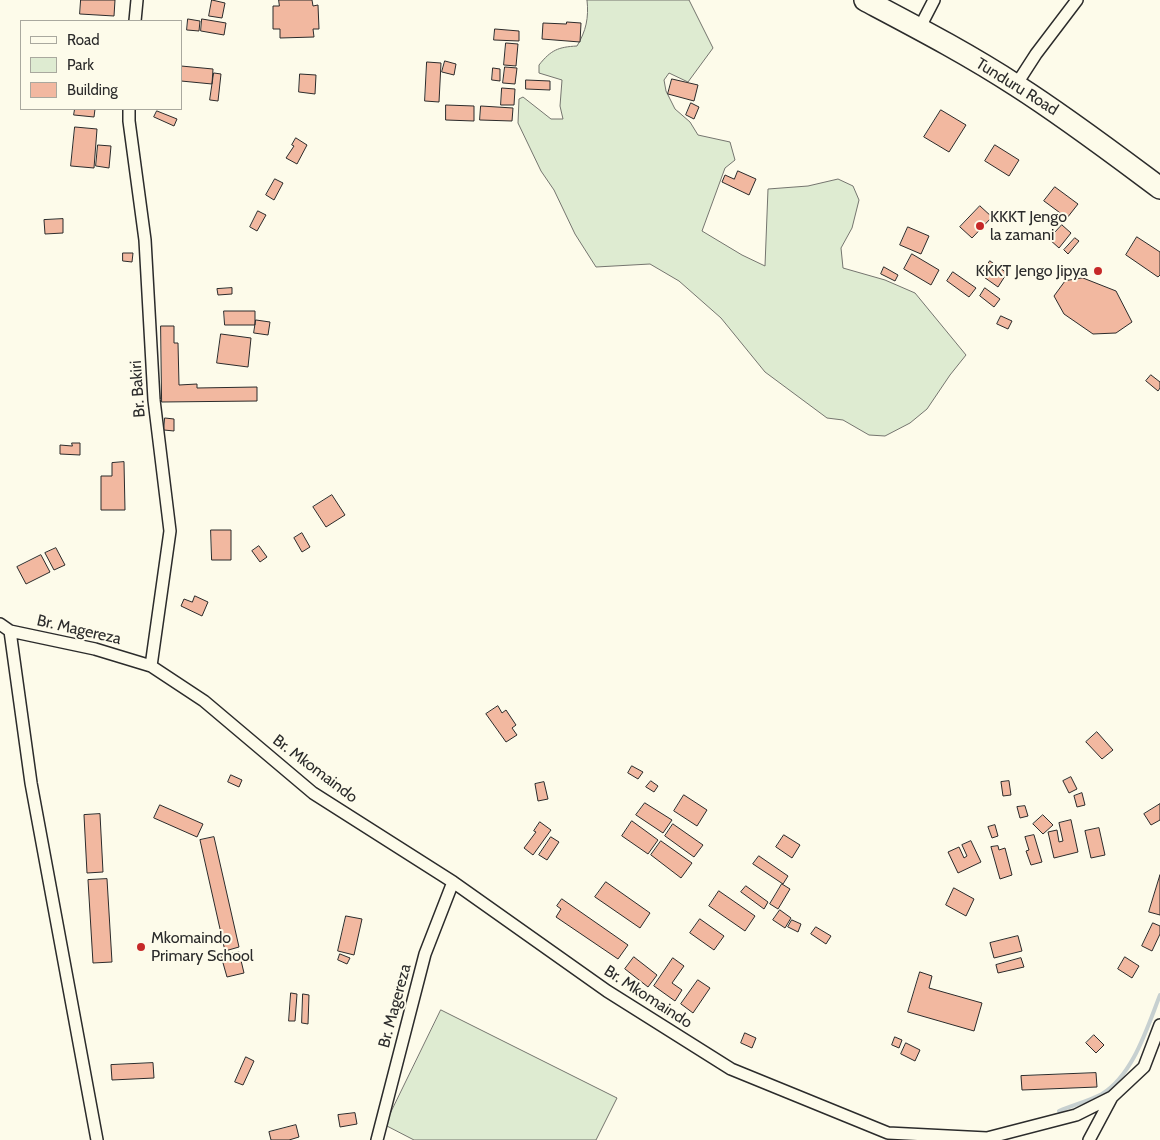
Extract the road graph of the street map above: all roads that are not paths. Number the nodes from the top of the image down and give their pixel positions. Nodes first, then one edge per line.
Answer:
1 (137, 0) edge
2 (864, 0) edge
3 (934, 0) edge
4 (1077, 0) edge
5 (135, 20) edge
6 (919, 29) junction
7 (1016, 85) junction
8 (129, 110) edge
9 (1160, 188) edge
10 (0, 624) edge
11 (10, 631) junction
12 (151, 666) junction
13 (453, 882) junction
14 (1160, 1025) edge
15 (1112, 1097) junction
16 (97, 1140) edge
17 (376, 1140) edge
18 (1089, 1140) edge

1 - 5 street
2 - 6 highway, Tunduru Road
3 - 6 street
4 - 7 street
6 - 7 highway, Tunduru Road
7 - 9 highway, Tunduru Road
8 - 12 street, Br. Bakiri
10 - 11 street, Br. Magereza
11 - 12 street, Br. Magereza
11 - 16 street
12 - 13 street, Br. Mkomaindo
13 - 15 street, Br. Mkomaindo
13 - 17 street, Br. Magereza
14 - 15 street, Br. Mkomaindo
15 - 18 street

